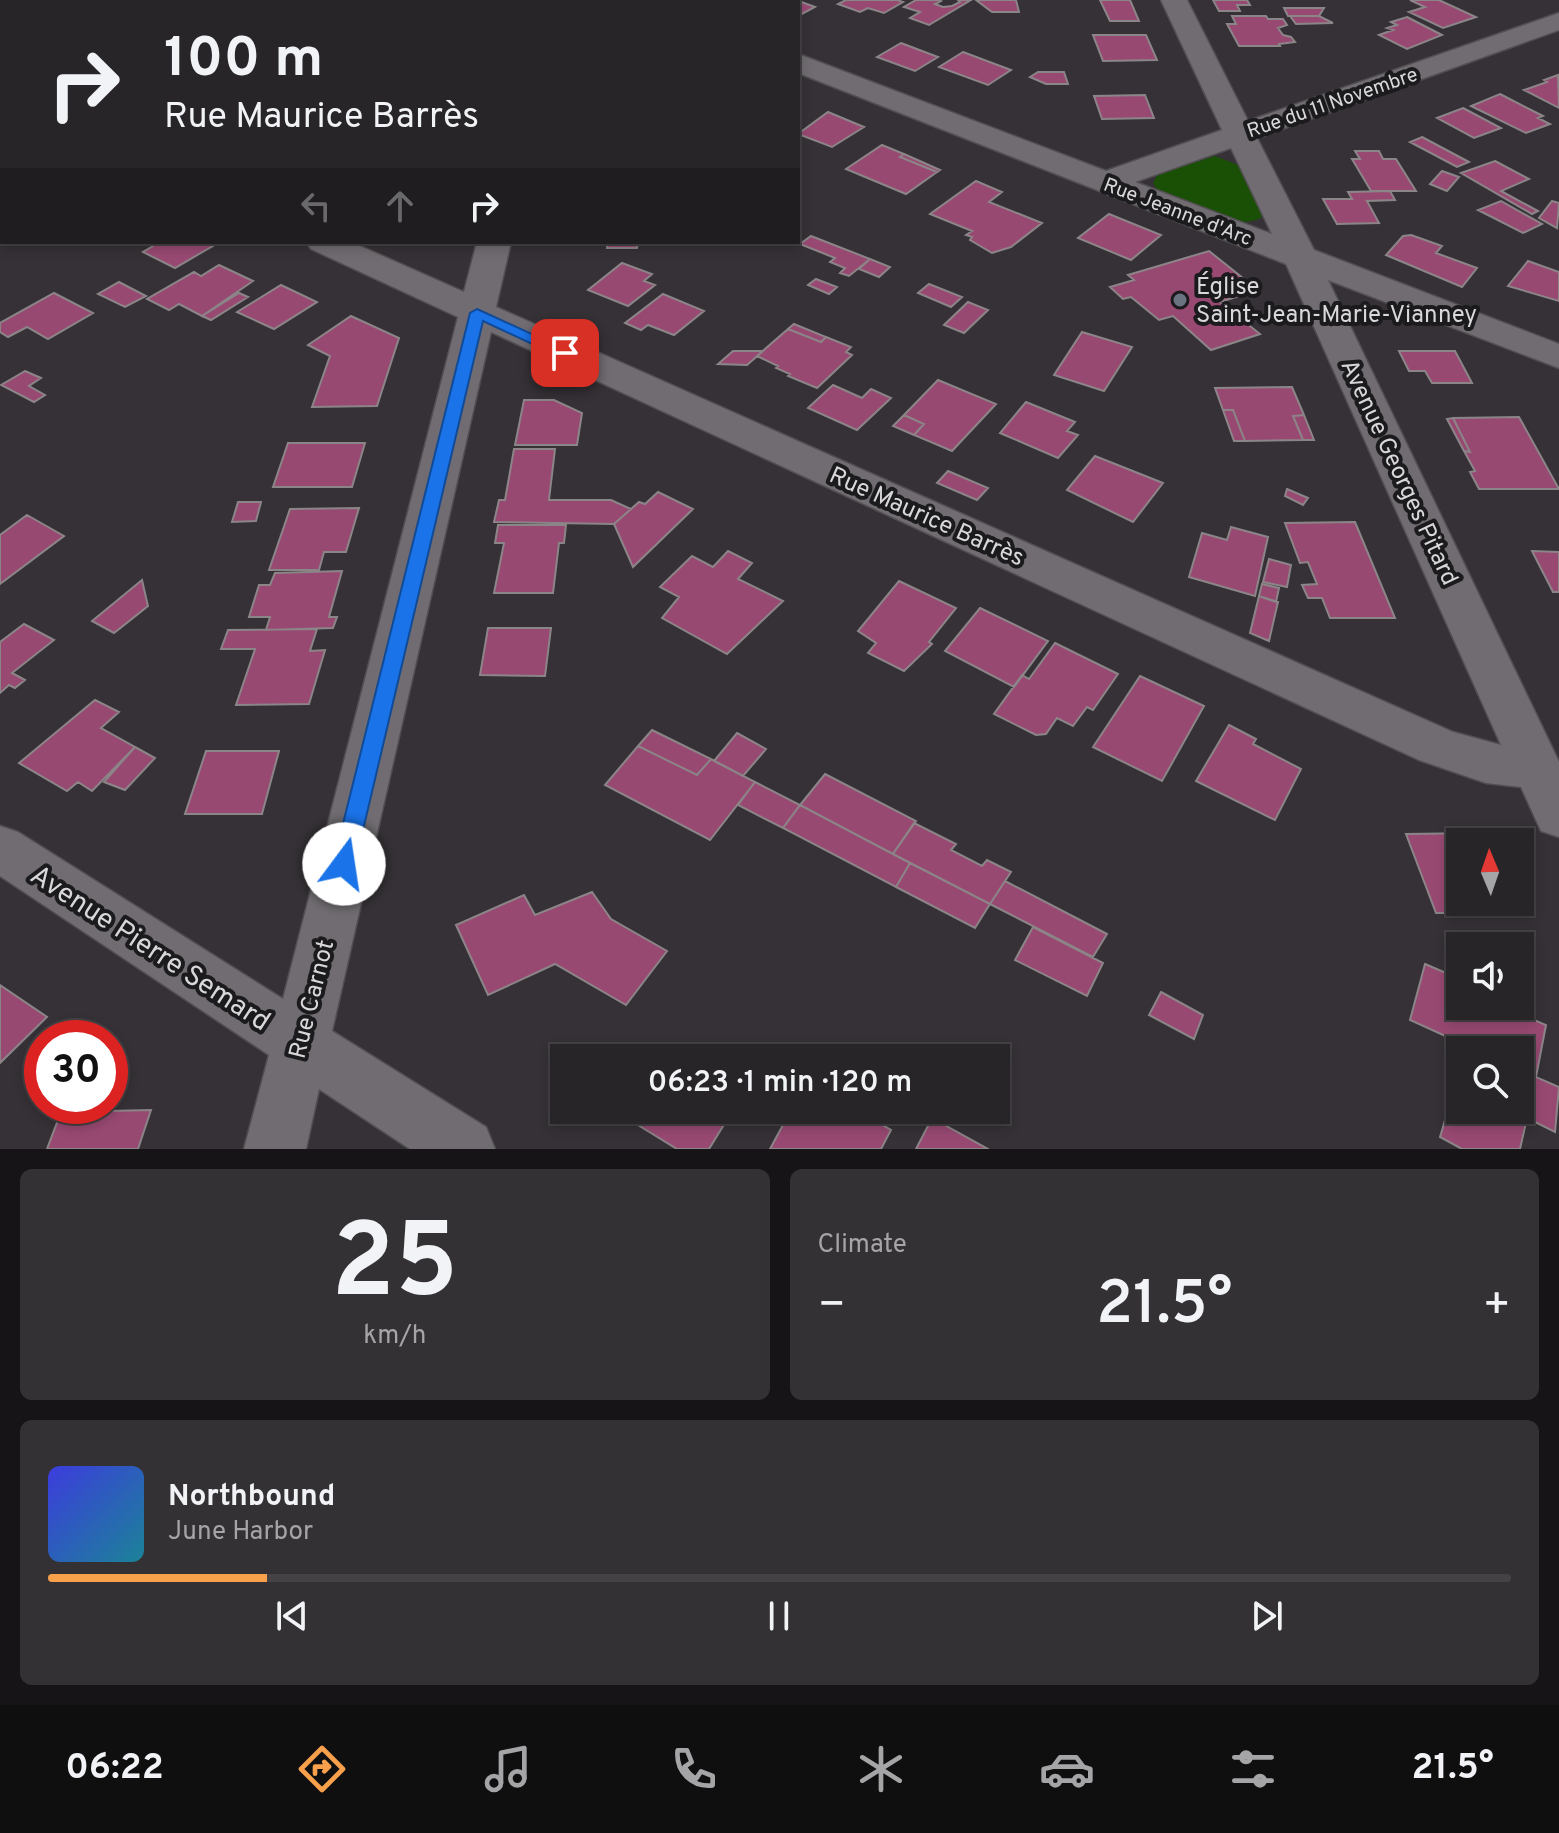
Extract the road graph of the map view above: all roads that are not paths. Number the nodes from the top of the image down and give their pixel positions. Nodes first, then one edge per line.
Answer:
1 (1174, 0) edge
2 (1559, 21) edge
3 (800, 64) edge
4 (1240, 134) junction
5 (1105, 182) junction
6 (327, 244) edge
7 (494, 244) edge
8 (1301, 259) junction
9 (477, 313) junction
10 (1559, 357) edge
11 (1537, 769) junction
12 (1559, 816) edge
13 (0, 848) edge
14 (301, 1043) junction
15 (275, 1149) edge
16 (464, 1149) edge

1 - 4 street, Avenue Georges Pitard
2 - 4 street, Rue du 11 Novembre
3 - 5 street, Rue Jeanne d'Arc
4 - 5 street, Rue du 11 Novembre
4 - 8 street, Avenue Georges Pitard
5 - 8 street, Rue Jeanne d'Arc
6 - 9 street, Rue Maurice Barrès
7 - 9 street, Rue Carnot
8 - 10 street, Rue Jeanne d'Arc
8 - 11 street, Avenue Georges Pitard
9 - 11 street, Rue Maurice Barrès
9 - 14 street, Rue Carnot
11 - 12 street, Avenue Georges Pitard
13 - 14 street, Avenue Pierre Semard
14 - 15 street, Rue Carnot
14 - 16 street, Avenue Pierre Semard

